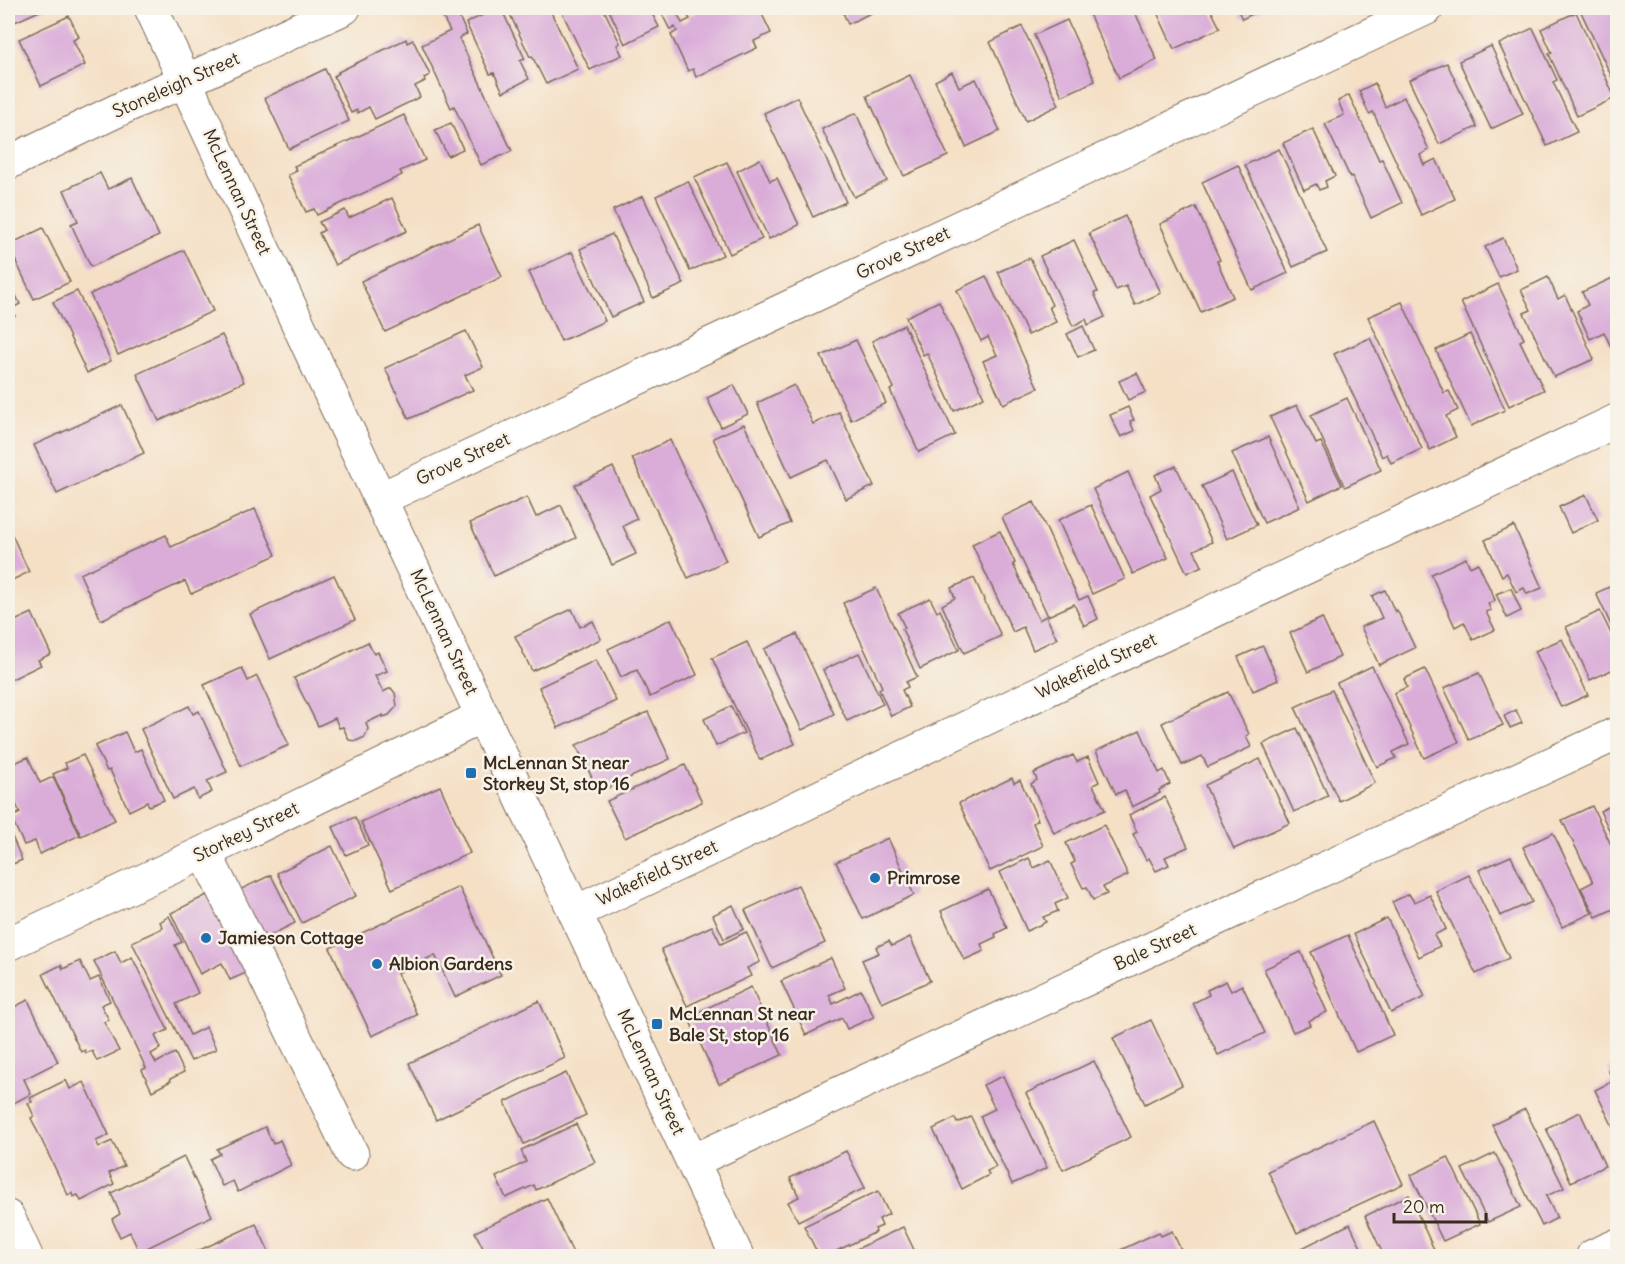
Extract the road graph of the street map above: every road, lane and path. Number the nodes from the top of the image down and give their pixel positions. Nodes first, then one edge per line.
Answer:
1 (152, 8) edge
2 (344, 8) edge
3 (1427, 8) edge
4 (186, 81) junction
5 (8, 164) edge
6 (1617, 420) edge
7 (380, 499) junction
8 (483, 716) junction
9 (1617, 733) edge
10 (205, 853) junction
11 (576, 912) junction
12 (8, 944) edge
13 (352, 1154) dead end
14 (693, 1161) junction
15 (8, 1217) edge
16 (1617, 1245) edge
17 (26, 1257) edge
18 (737, 1257) edge
19 (1593, 1257) edge

1 - 4 street, McLennan Street
2 - 4 street, Stoneleigh Street
3 - 7 street, Grove Street
4 - 5 street, Stoneleigh Street
4 - 7 street, McLennan Street
6 - 11 street, Wakefield Street
7 - 8 street, McLennan Street
8 - 10 street, Storkey Street
8 - 11 street, McLennan Street
9 - 14 street, Bale Street
10 - 12 street, Storkey Street
10 - 13 street
11 - 14 street, McLennan Street
14 - 18 street, McLennan Street
15 - 17 street
16 - 19 street

